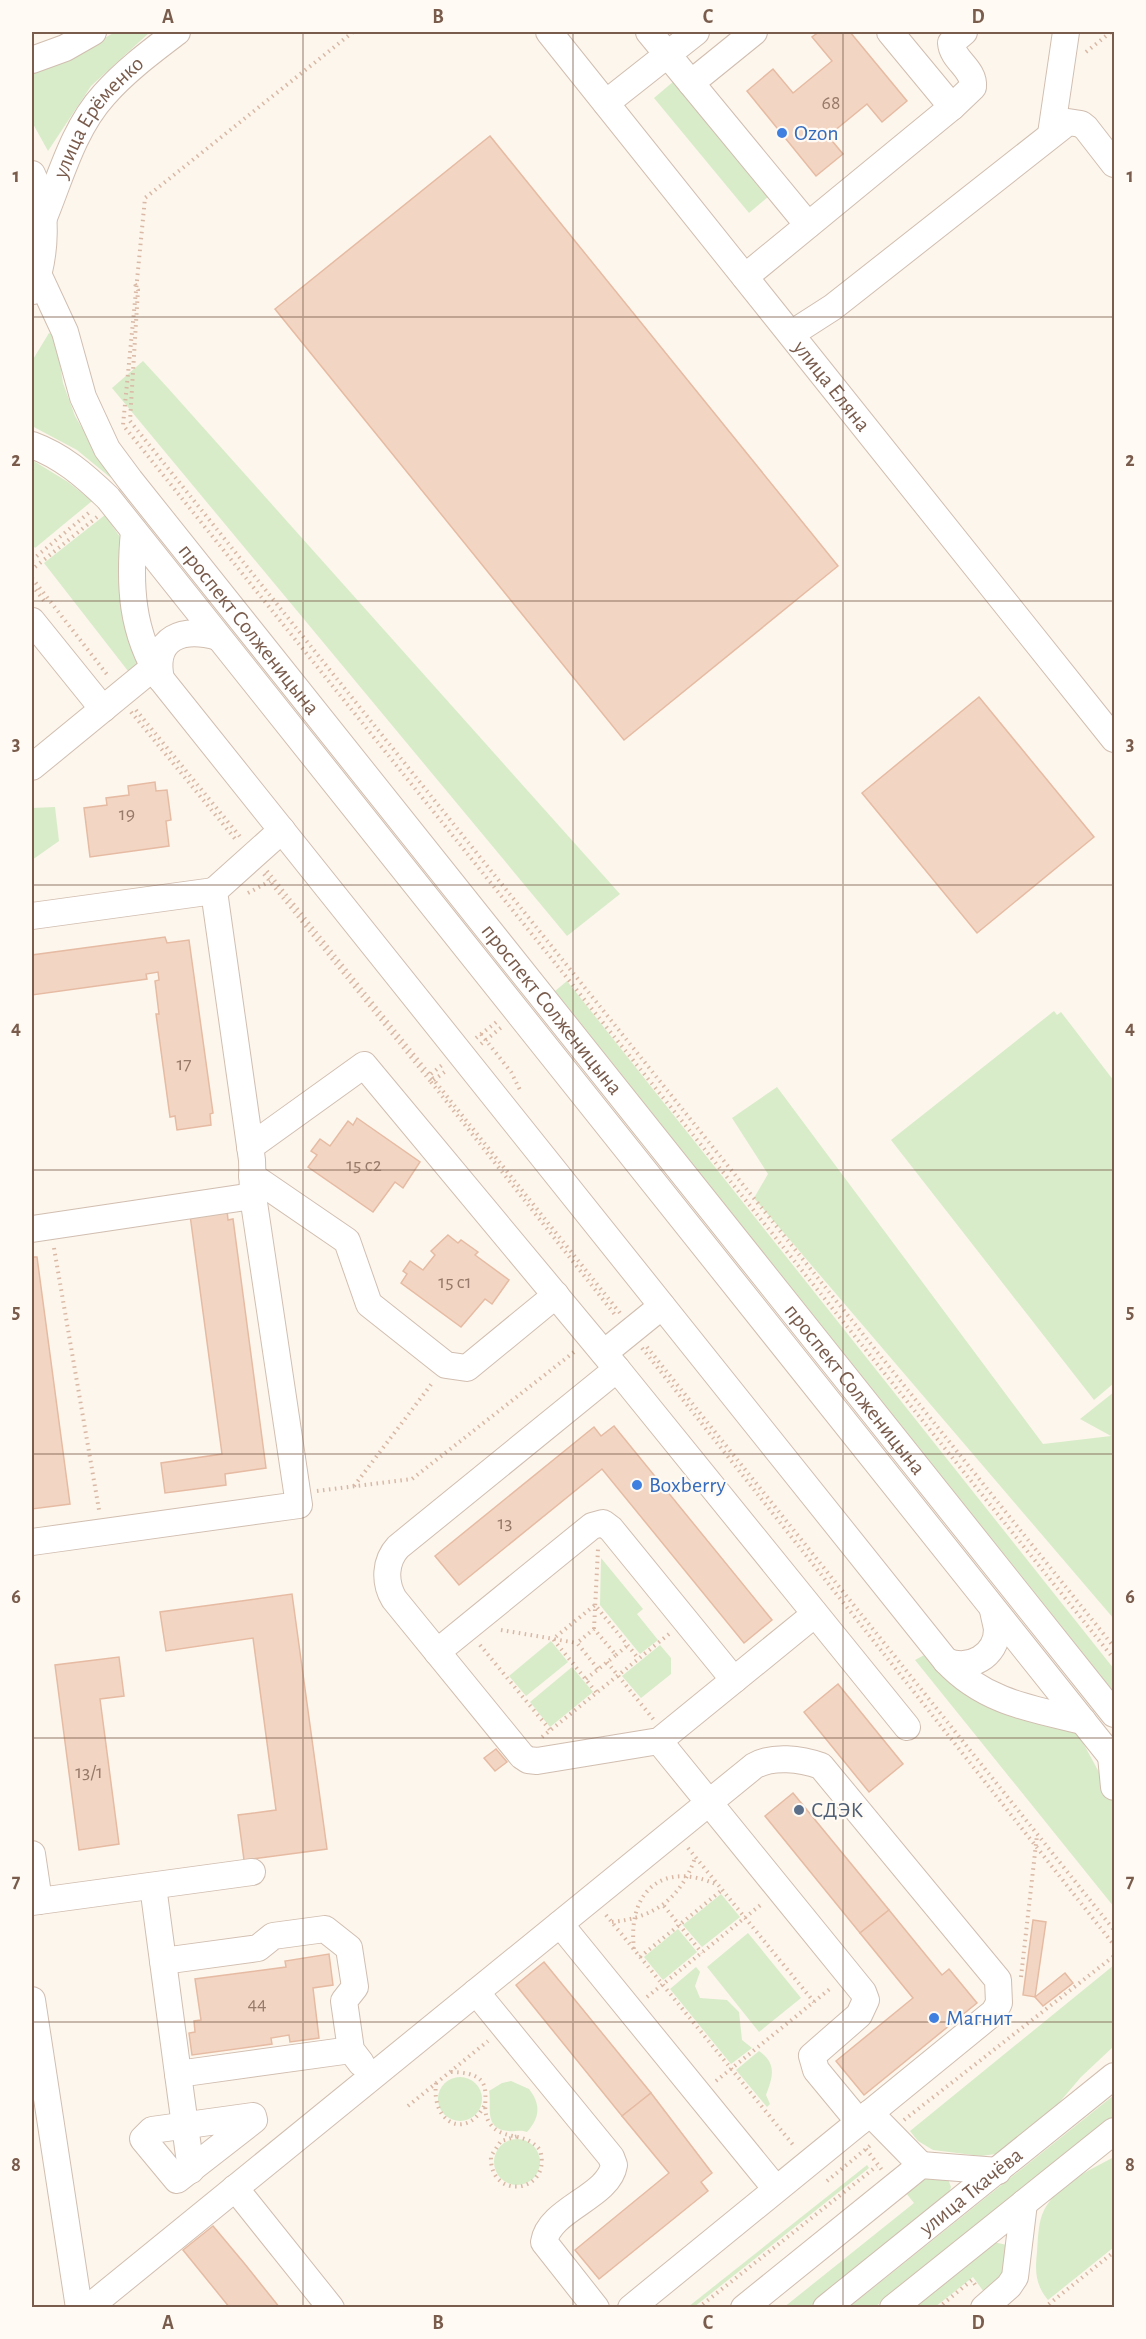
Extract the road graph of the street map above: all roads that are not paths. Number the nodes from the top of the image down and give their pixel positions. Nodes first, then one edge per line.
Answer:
1 (93, 32) edge
2 (177, 32) edge
3 (549, 32) edge
4 (649, 32) edge
5 (696, 32) edge
6 (754, 32) edge
7 (890, 32) edge
8 (964, 32) edge
9 (1066, 32) edge
10 (668, 54) junction
11 (32, 60) edge
12 (692, 83) junction
13 (606, 103) junction
14 (952, 107) junction
15 (1051, 134) junction
16 (1114, 164) edge
17 (32, 174) edge
18 (43, 220) junction
19 (808, 225) junction
20 (745, 277) junction
21 (35, 285) edge
22 (791, 334) junction
23 (32, 444) edge
24 (134, 531) junction
25 (32, 621) edge
26 (218, 637) junction
27 (157, 673) junction
28 (113, 701) junction
29 (1114, 739) edge
30 (32, 767) edge
31 (282, 830) junction
32 (214, 891) junction
33 (32, 916) edge
34 (250, 1147) junction
35 (253, 1186) junction
36 (41, 1228) edge
37 (556, 1295) junction
38 (662, 1306) junction
39 (604, 1353) junction
40 (32, 1542) edge
41 (993, 1610) junction
42 (815, 1614) junction
43 (437, 1652) junction
44 (946, 1661) junction
45 (734, 1680) junction
46 (1114, 1714) edge
47 (1083, 1721) junction
48 (907, 1727) dead end
49 (663, 1738) junction
50 (1113, 1758) edge
51 (1114, 1786) edge
52 (709, 1803) junction
53 (32, 1854) edge
54 (252, 1872) dead end
55 (153, 1886) junction
56 (35, 1902) edge
57 (560, 1923) junction
58 (163, 1961) junction
59 (476, 1992) junction
60 (32, 2000) edge
61 (351, 2050) junction
62 (1114, 2066) edge
63 (178, 2074) junction
64 (372, 2077) junction
65 (1106, 2083) edge
66 (864, 2118) junction
67 (185, 2126) junction
68 (1114, 2131) edge
69 (921, 2164) junction
70 (191, 2170) junction
71 (998, 2171) junction
72 (235, 2188) junction
73 (776, 2189) junction
74 (1024, 2203) junction
75 (79, 2307) edge
76 (88, 2307) edge
77 (332, 2307) edge
78 (596, 2307) edge
79 (631, 2307) edge
80 (744, 2307) edge
81 (826, 2307) edge
82 (893, 2307) edge
83 (984, 2307) edge

1 - 11 street
2 - 18 street, улица Ерёменко
3 - 13 street, улица Еляна
4 - 10 street
5 - 10 street
6 - 12 street
7 - 14 street
8 - 14 street
9 - 15 street
10 - 12 street
10 - 13 street
12 - 19 street
13 - 20 street, улица Еляна
14 - 19 street
15 - 16 street
15 - 22 street
17 - 18 street
18 - 21 street
19 - 20 street
20 - 22 street, улица Еляна
21 - 46 street, проспект Солженицына
22 - 29 street, улица Еляна
23 - 24 street, проспект Солженицына
24 - 26 street, проспект Солженицына
24 - 27 street
25 - 28 street
26 - 27 street
26 - 41 street, проспект Солженицына
27 - 28 street
27 - 31 street
28 - 30 street
31 - 32 street
31 - 38 street
32 - 33 street
32 - 34 street
34 - 35 street
34 - 37 street
35 - 36 street
35 - 37 street
35 - 40 street
37 - 39 street
38 - 39 street
38 - 44 street
39 - 42 street
39 - 43 street
41 - 44 street
41 - 47 street, проспект Солженицына
42 - 45 street
42 - 48 street
43 - 45 street
43 - 49 street
44 - 47 street
45 - 49 street
47 - 50 street, проспект Солженицына
49 - 52 street
50 - 51 street
52 - 57 street
52 - 66 street
52 - 66 street
53 - 56 street
54 - 55 street
55 - 56 street
55 - 58 street
57 - 59 street
57 - 73 street
58 - 61 street
58 - 63 street
59 - 64 street
59 - 78 street
60 - 75 street
61 - 63 street
61 - 64 street
62 - 65 street, улица Ткачёва
63 - 67 street
64 - 72 street
65 - 71 street, улица Ткачёва
66 - 69 street
66 - 73 street
67 - 70 street
67 - 70 street
67 - 70 street
68 - 74 street, улица Ткачёва
69 - 71 street
69 - 80 street
71 - 81 street, улица Ткачёва
72 - 76 street
72 - 77 street
73 - 79 street
74 - 82 street, улица Ткачёва
74 - 83 street

